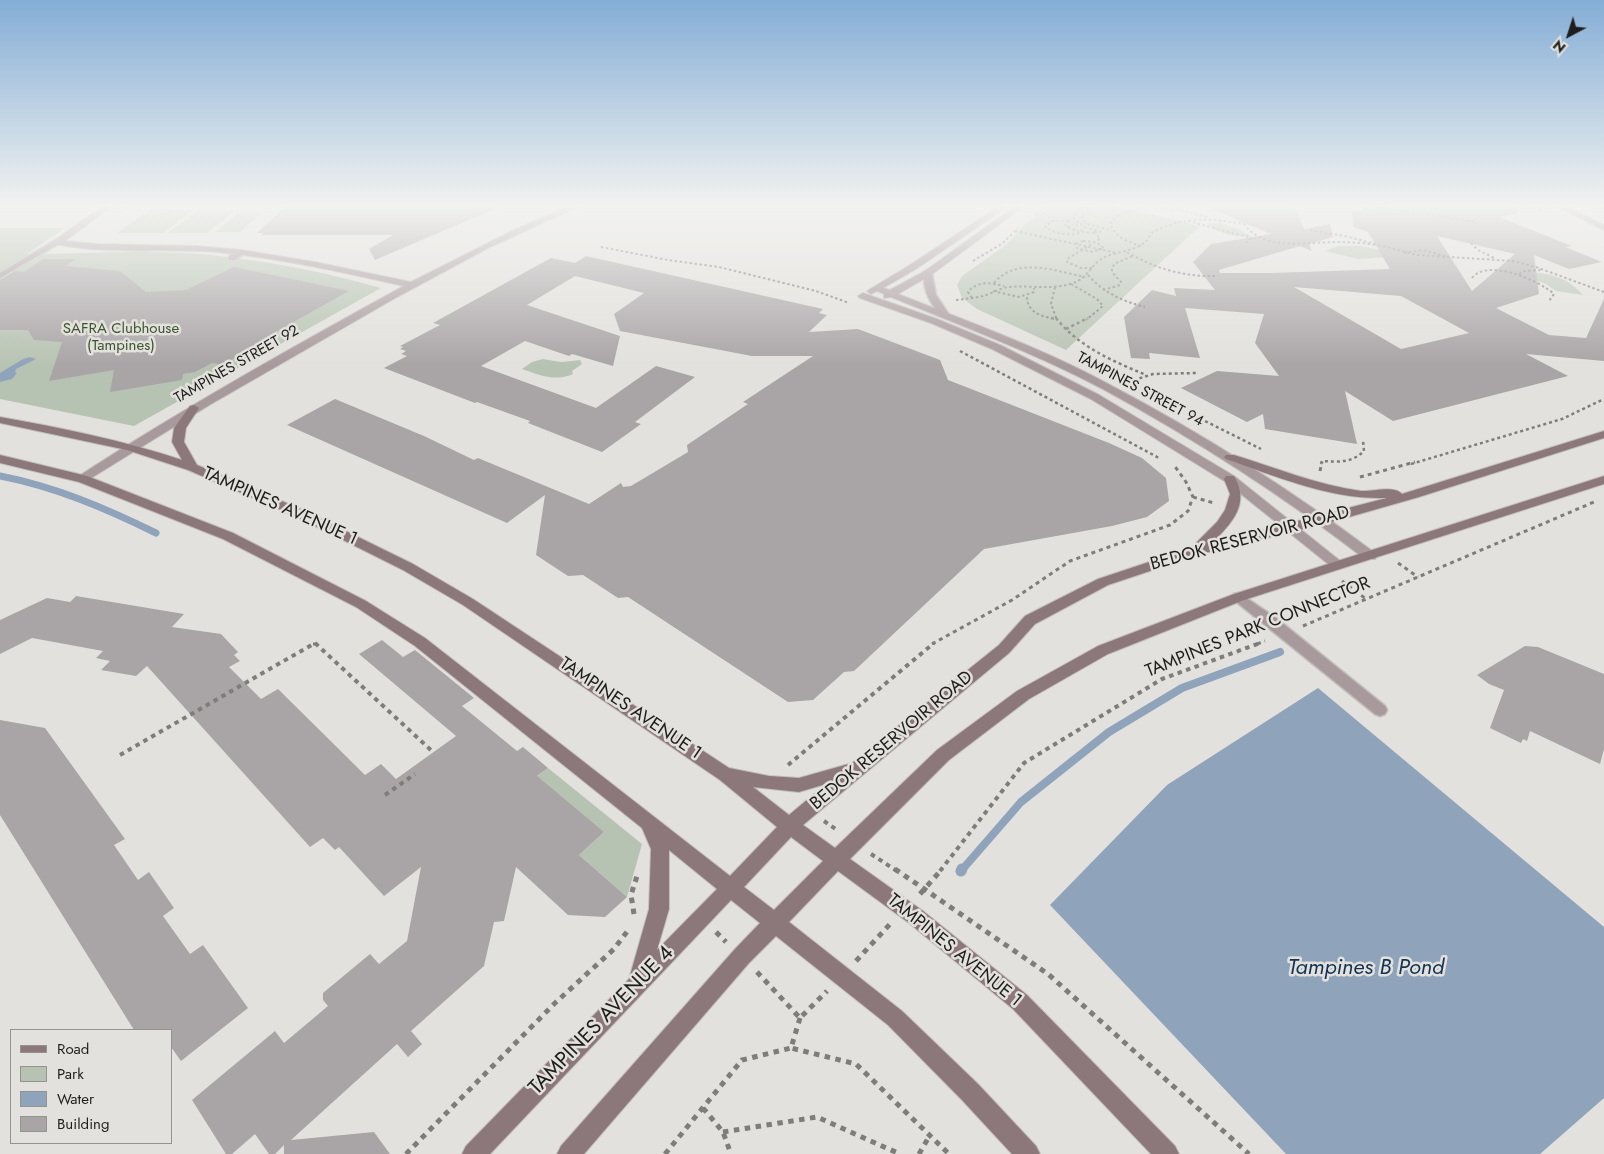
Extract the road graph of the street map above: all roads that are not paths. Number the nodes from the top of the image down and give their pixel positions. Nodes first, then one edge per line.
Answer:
1 (31, 258) edge
2 (282, 258) edge
3 (464, 258) edge
4 (927, 258) edge
5 (949, 258) edge
6 (928, 273) junction
7 (0, 276) edge
8 (411, 285) junction
9 (876, 288) junction
10 (891, 294) junction
11 (880, 302) junction
12 (944, 314) junction
13 (194, 408) junction
14 (0, 420) edge
15 (1604, 434) edge
16 (131, 447) junction
17 (1230, 457) junction
18 (0, 459) edge
19 (192, 468) junction
20 (83, 479) junction
21 (1230, 479) junction
22 (1604, 480) edge
23 (1416, 494) junction
24 (1323, 520) junction
25 (1292, 527) junction
26 (1197, 550) junction
27 (1370, 556) junction
28 (1338, 564) junction
29 (1238, 597) junction
30 (1380, 710) dead end
31 (855, 769) junction
32 (726, 775) junction
33 (649, 823) junction
34 (791, 826) junction
35 (836, 860) junction
36 (730, 888) junction
37 (774, 924) junction
38 (637, 984) junction
39 (474, 1154) edge
40 (569, 1154) edge
41 (1028, 1154) edge
42 (1167, 1154) edge

1 - 7 lane
2 - 8 street
3 - 8 street, TAMPINES STREET 92
4 - 9 street
5 - 6 street
6 - 10 street
6 - 12 lane
8 - 13 street, TAMPINES STREET 92
9 - 10 street, TAMPINES STREET 94
9 - 11 street, TAMPINES STREET 94
10 - 11 street
10 - 12 street, TAMPINES STREET 94
11 - 21 street, TAMPINES STREET 94
12 - 17 street, TAMPINES STREET 94
13 - 16 street, TAMPINES STREET 92
13 - 19 main road
14 - 16 main road, TAMPINES AVENUE 1
15 - 23 main road, BEDOK RESERVOIR ROAD
16 - 19 main road, TAMPINES AVENUE 1
16 - 20 street, TAMPINES STREET 92
17 - 23 main road
17 - 24 street, TAMPINES STREET 94
18 - 20 main road
19 - 32 main road, TAMPINES AVENUE 1
20 - 33 main road
21 - 25 street, TAMPINES STREET 94
21 - 26 main road
22 - 27 main road
23 - 24 main road, BEDOK RESERVOIR ROAD
24 - 25 main road, BEDOK RESERVOIR ROAD
24 - 27 street, TAMPINES STREET 94
25 - 26 main road, BEDOK RESERVOIR ROAD
25 - 28 street, TAMPINES STREET 94
26 - 31 main road, BEDOK RESERVOIR ROAD
27 - 28 main road
28 - 29 main road
29 - 30 lane
29 - 35 main road
31 - 32 main road
31 - 34 main road, BEDOK RESERVOIR ROAD
32 - 34 main road, TAMPINES AVENUE 1
33 - 36 main road
33 - 38 main road
34 - 35 main road, TAMPINES AVENUE 1
34 - 36 main road, BEDOK RESERVOIR ROAD
35 - 37 main road
35 - 42 main road, TAMPINES AVENUE 1
36 - 37 main road
36 - 38 main road, TAMPINES AVENUE 4
37 - 40 main road
37 - 41 main road
38 - 39 main road, TAMPINES AVENUE 4

